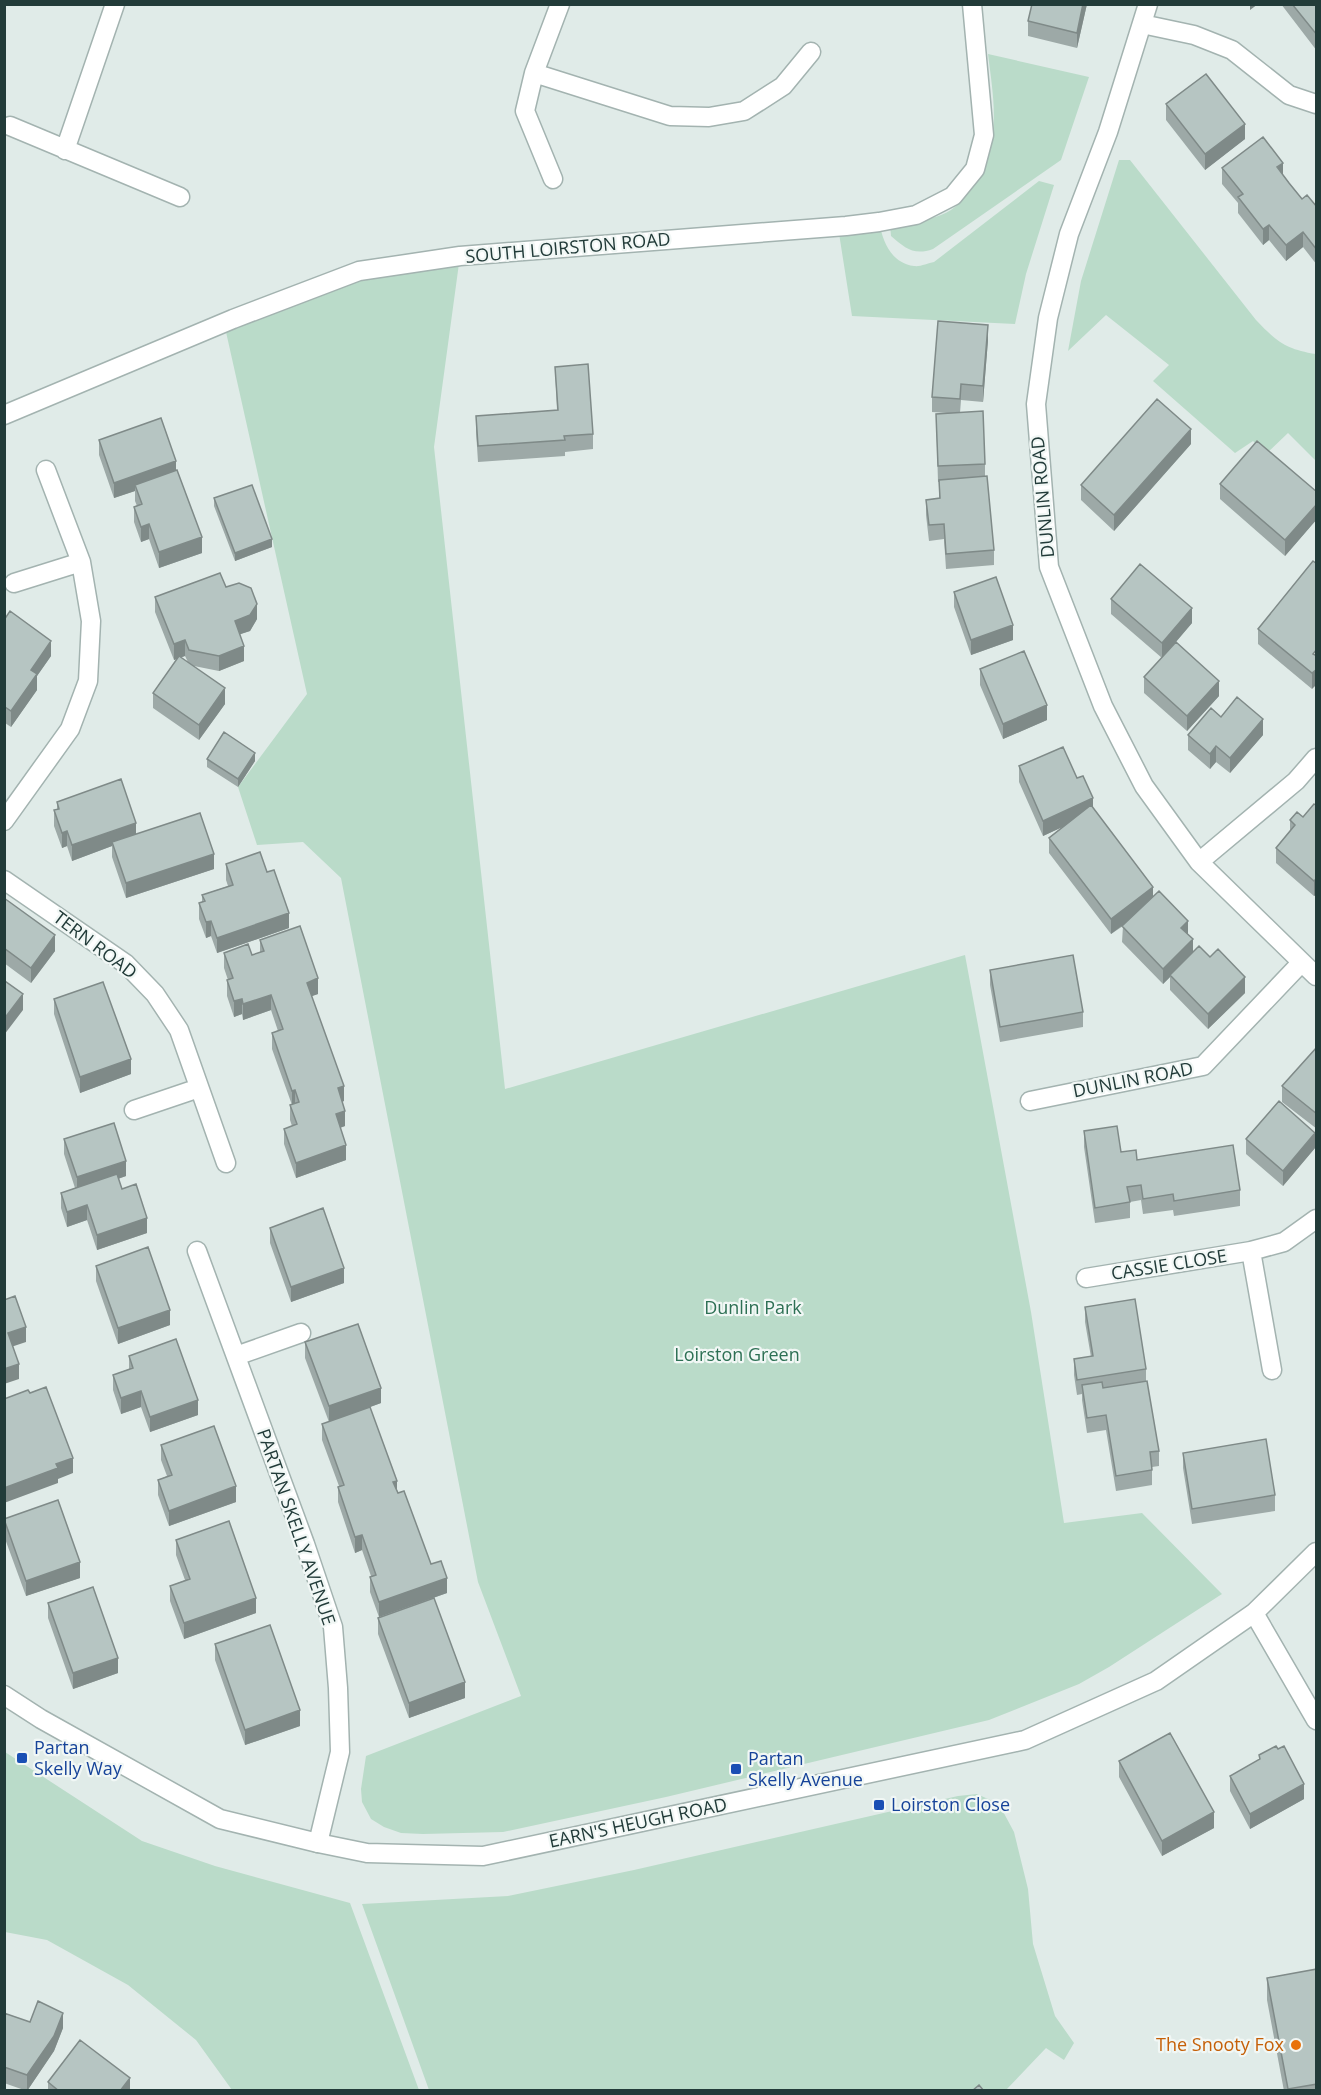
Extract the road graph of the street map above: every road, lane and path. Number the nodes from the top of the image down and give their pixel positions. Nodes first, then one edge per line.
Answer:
1 (115, 4) edge
2 (560, 4) edge
3 (972, 4) edge
4 (1148, 4) edge
5 (1142, 24) junction
6 (811, 52) dead end
7 (534, 73) junction
8 (1317, 104) edge
9 (9, 126) dead end
10 (65, 150) junction
11 (553, 179) dead end
12 (180, 197) dead end
13 (4, 415) edge
14 (46, 470) dead end
15 (81, 562) junction
16 (14, 583) dead end
17 (1317, 758) edge
18 (4, 821) edge
19 (1198, 862) junction
20 (4, 880) edge
21 (1301, 963) junction
22 (1317, 976) edge
23 (199, 1088) junction
24 (1030, 1101) dead end
25 (134, 1110) dead end
26 (226, 1163) dead end
27 (1317, 1219) edge
28 (197, 1251) dead end
29 (1251, 1251) junction
30 (1086, 1278) dead end
31 (302, 1333) dead end
32 (236, 1356) junction
33 (1272, 1370) dead end
34 (1317, 1552) edge
35 (1254, 1613) junction
36 (4, 1695) edge
37 (1317, 1720) edge
38 (318, 1843) junction

1 - 10 street
2 - 7 street
3 - 13 street, SOUTH LOIRSTON ROAD
4 - 5 street, DUNLIN ROAD
5 - 8 street
5 - 19 street, DUNLIN ROAD
6 - 7 street
7 - 11 street
9 - 10 street
10 - 12 street
14 - 15 street
15 - 16 street
15 - 18 street
17 - 19 street
19 - 21 street, DUNLIN ROAD
20 - 23 street, TERN ROAD
21 - 22 street, DUNLIN ROAD
21 - 24 street, DUNLIN ROAD
23 - 25 street
23 - 26 street, TERN ROAD
27 - 29 street, CASSIE CLOSE
28 - 32 street, PARTAN SKELLY AVENUE
29 - 30 street, CASSIE CLOSE
29 - 33 street, CASSIE CLOSE
31 - 32 street
32 - 38 street, PARTAN SKELLY AVENUE
34 - 35 street, EARN'S HEUGH ROAD
35 - 37 street
35 - 38 street, EARN'S HEUGH ROAD
36 - 38 street, EARN'S HEUGH ROAD

